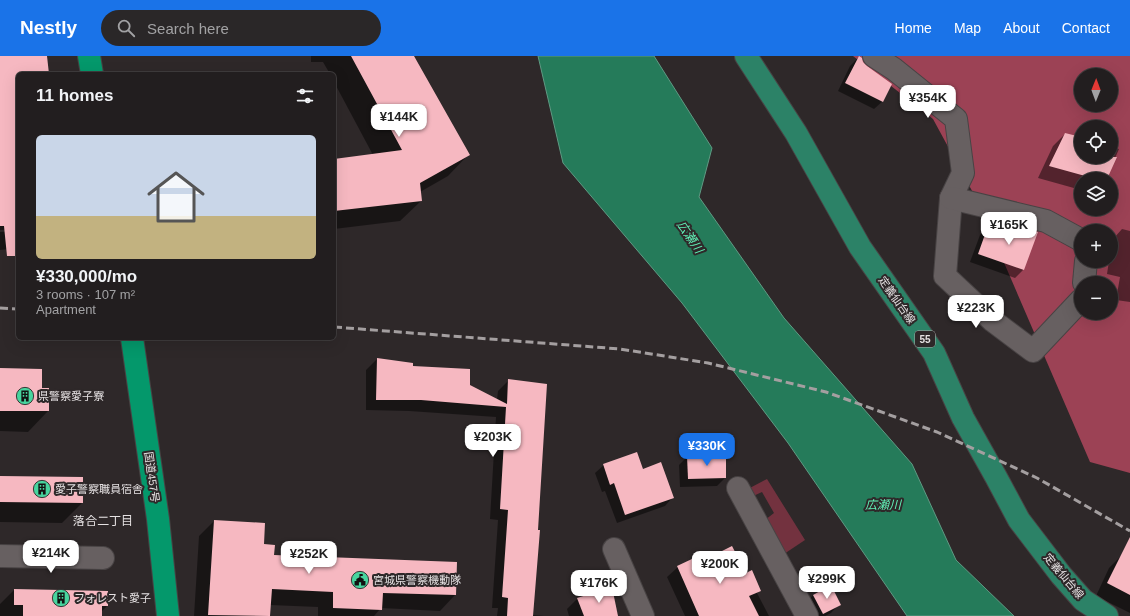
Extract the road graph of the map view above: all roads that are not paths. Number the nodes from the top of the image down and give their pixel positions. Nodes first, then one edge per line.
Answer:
1 (89, 56) edge
2 (746, 56) edge
3 (874, 56) edge
4 (92, 72) edge
5 (951, 198) junction
6 (1074, 236) edge
7 (1074, 307) edge
8 (133, 343) edge
9 (738, 488) dead end
10 (614, 549) dead end
11 (0, 556) edge
12 (103, 558) dead end
13 (168, 616) edge
14 (643, 616) edge
15 (807, 616) edge
16 (1107, 616) edge

1 - 4 highway
2 - 16 main road, 定義仙台線 / 55
3 - 5 street
5 - 6 street
5 - 7 street
8 - 13 highway, 国道457号
9 - 15 street
10 - 14 street
11 - 12 street

